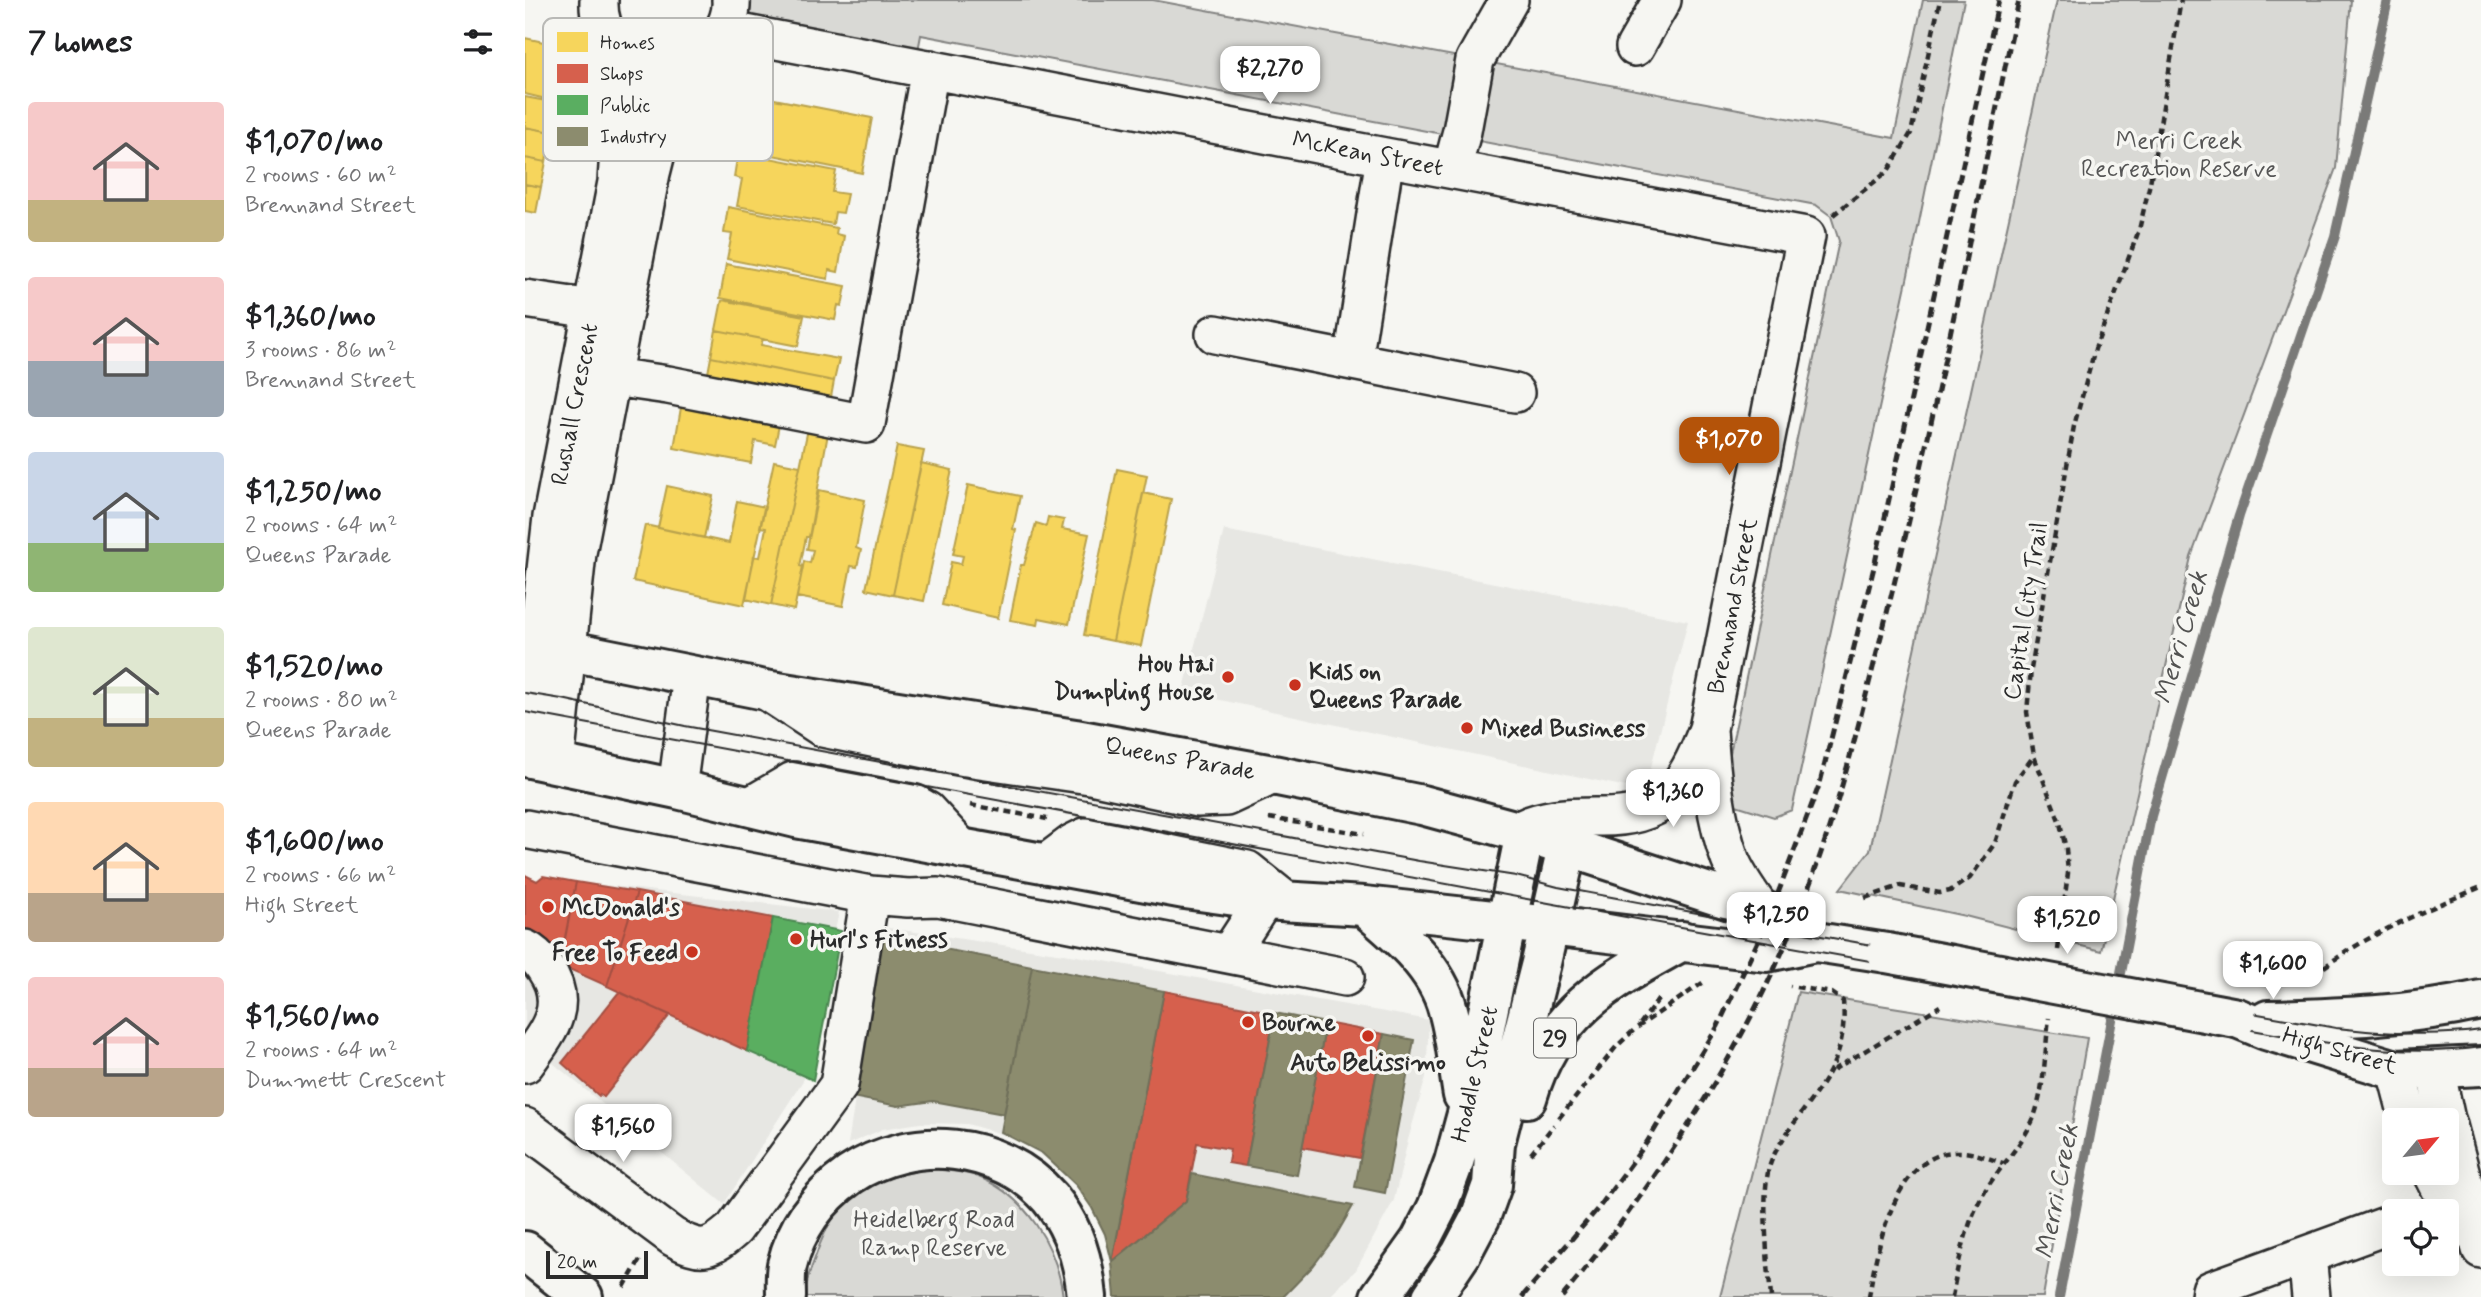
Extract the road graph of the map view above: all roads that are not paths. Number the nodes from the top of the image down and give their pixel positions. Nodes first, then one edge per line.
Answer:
1 (1509, 0) edge
2 (1662, 0) edge
3 (773, 27) edge
4 (1635, 47) dead end
5 (930, 69) junction
6 (1385, 158) junction
7 (618, 161) edge
8 (654, 161) edge
9 (1452, 169) junction
10 (1806, 236) joint
11 (525, 299) edge
12 (592, 309) junction
13 (1215, 334) dead end
14 (1353, 361) junction
15 (612, 377) junction
16 (1515, 393) dead end
17 (544, 645) edge
18 (692, 676) junction
19 (1708, 729) junction
20 (535, 759) edge
21 (677, 789) junction
22 (525, 829) edge
23 (1521, 832) junction
24 (955, 848) junction
25 (1567, 848) junction
26 (870, 895) junction
27 (938, 897) junction
28 (1275, 901) junction
29 (1364, 906) junction
30 (1761, 910) junction
31 (1506, 922) junction
32 (1549, 926) junction
33 (1682, 940) junction
34 (1816, 942) junction
35 (525, 949) edge
36 (1229, 954) junction
37 (1345, 977) dead end
38 (2481, 1000) edge
39 (2406, 1013) junction
40 (2237, 1018) joint
41 (2289, 1028) junction
42 (525, 1064) edge
43 (2481, 1066) edge
44 (2435, 1069) junction
45 (2396, 1070) junction
46 (2406, 1108) edge
47 (2443, 1108) edge
48 (1467, 1114) junction
49 (525, 1127) edge
50 (1492, 1185) junction
51 (2448, 1191) edge
52 (2382, 1227) edge
53 (2481, 1249) edge
54 (525, 1251) edge
55 (2307, 1255) junction
56 (2481, 1264) edge
57 (583, 1297) edge
58 (786, 1297) edge
59 (1087, 1297) edge
60 (1380, 1297) edge
61 (1432, 1297) edge
62 (2210, 1297) edge
63 (2311, 1297) edge

1 - 9 street
2 - 4 street
3 - 5 street, McKean Street
5 - 6 street, McKean Street
5 - 15 street
6 - 9 street, McKean Street
6 - 14 street
7 - 12 street, Rushall Crescent
8 - 15 street, Rushall Crescent
9 - 10 street, McKean Street
10 - 19 street, Brennand Street
11 - 12 street
12 - 17 street, Rushall Crescent
13 - 14 street
14 - 16 street
15 - 17 street, Rushall Crescent
17 - 18 main road, Queens Parade
17 - 20 street, Rushall Crescent
18 - 21 street
18 - 23 main road, Queens Parade
19 - 23 street, Brennand Street
19 - 30 street, Brennand Street
20 - 21 main road, Queens Parade
21 - 24 main road, Queens Parade
22 - 26 street
23 - 25 main road, Queens Parade
23 - 31 main road, Hoddle Street
24 - 27 street
24 - 28 main road, Queens Parade
25 - 30 main road, Queens Parade
25 - 32 main road, Hoddle Street
26 - 27 street
26 - 49 street
27 - 36 street
28 - 29 main road, Queens Parade
28 - 36 street
29 - 31 main road, Queens Parade
29 - 48 main road
30 - 34 main road, Queens Parade
31 - 32 main road, Queens Parade
31 - 48 main road, Hoddle Street
32 - 33 main road, Queens Parade
32 - 50 main road, Hoddle Street
33 - 34 main road, Queens Parade
33 - 50 main road, 29
34 - 40 main road, Queens Parade, bridge
35 - 42 street
36 - 37 street
38 - 39 main road, High Street
39 - 41 main road, High Street
39 - 44 main road
39 - 45 main road
40 - 41 main road, High Street
41 - 45 main road, High Street
43 - 44 main road, High Street
44 - 45 main road, High Street
44 - 47 street
45 - 46 street
48 - 60 main road, Hoddle Street
50 - 61 main road, Hoddle Street / 29
51 - 53 street
51 - 56 street
52 - 55 street
54 - 57 main road
55 - 62 street
55 - 63 street
58 - 59 main road

